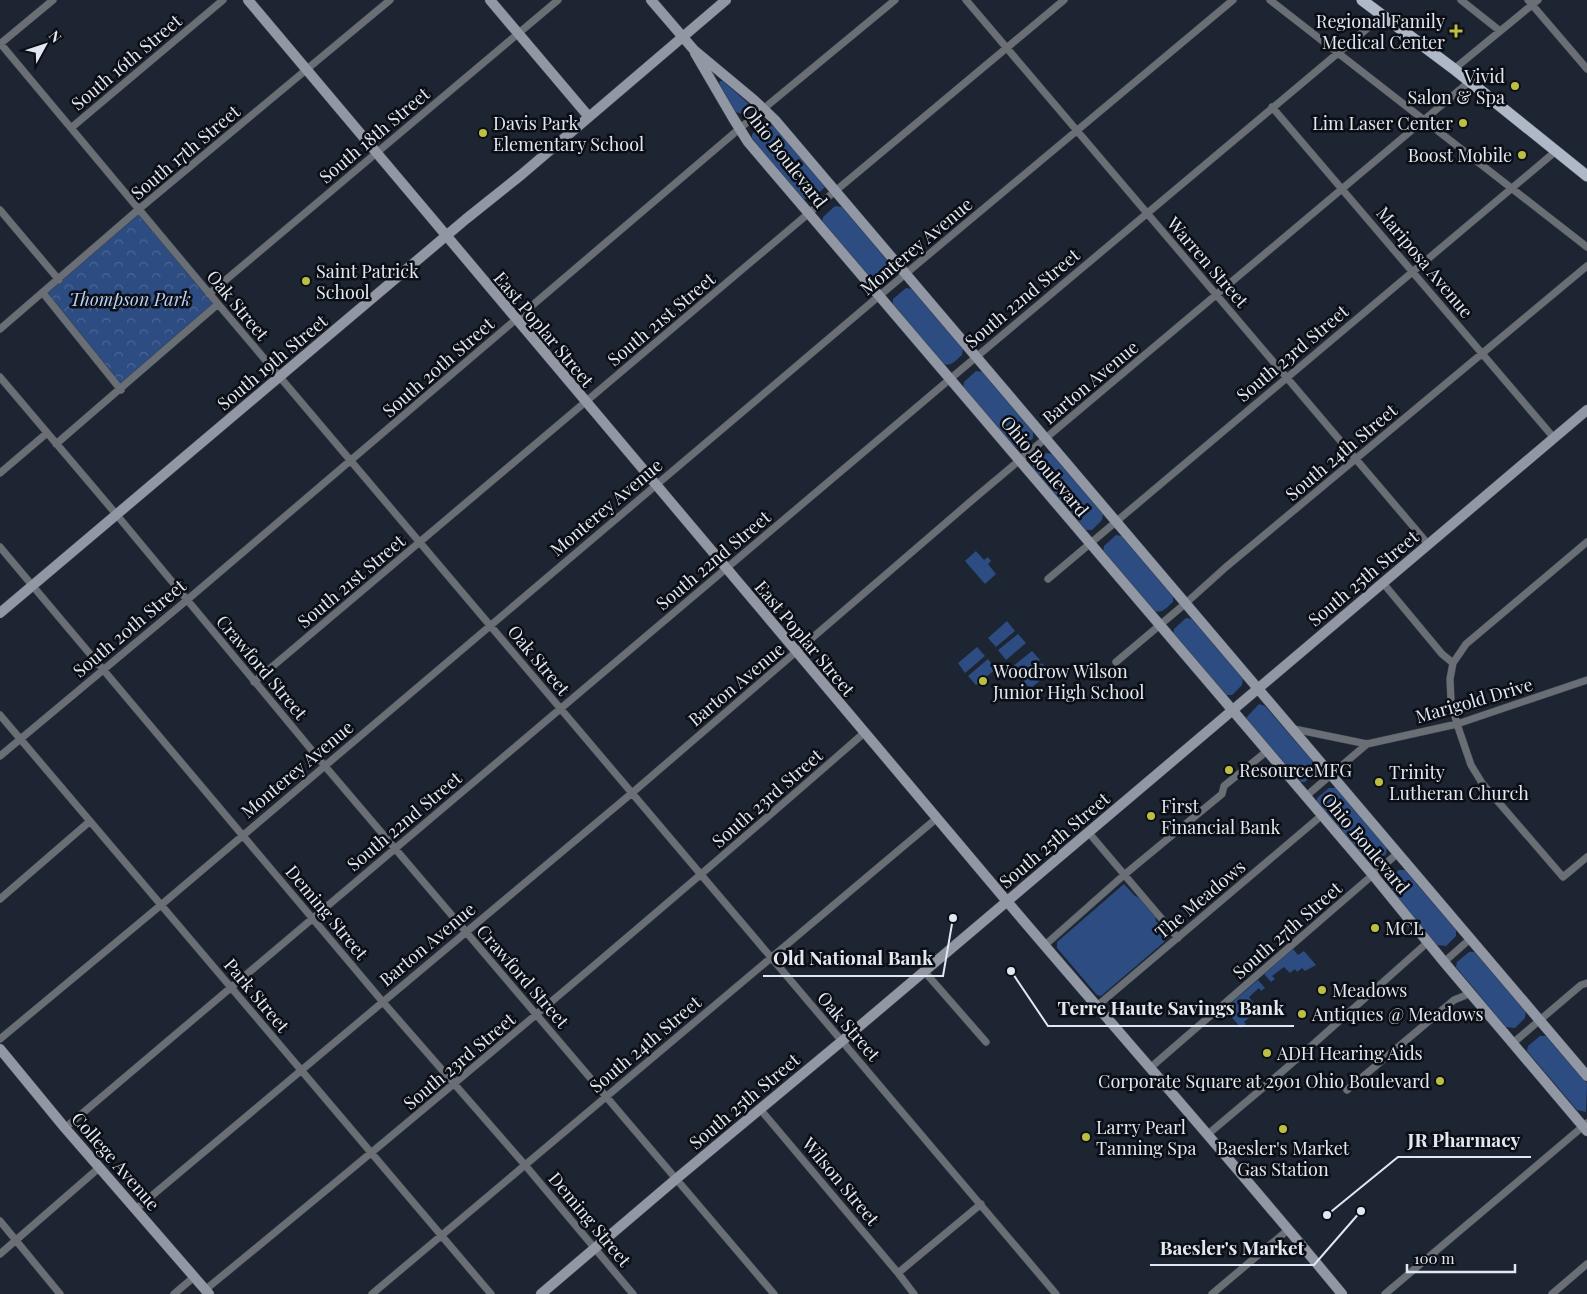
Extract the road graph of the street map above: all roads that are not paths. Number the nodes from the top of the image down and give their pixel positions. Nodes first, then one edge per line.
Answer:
1 (54, 0) edge
2 (223, 0) edge
3 (248, 0) edge
4 (390, 0) edge
5 (490, 0) edge
6 (558, 0) edge
7 (651, 0) edge
8 (726, 0) edge
9 (895, 0) edge
10 (966, 0) edge
11 (1064, 0) edge
12 (1233, 0) edge
13 (1270, 0) edge
14 (1362, 0) edge
15 (1461, 0) edge
16 (1533, 2) edge
17 (1382, 16) junction
18 (1500, 31) junction
19 (518, 34) junction
20 (682, 37) junction
21 (0, 44) edge
22 (1007, 48) junction
23 (694, 50) junction
24 (1338, 53) junction
25 (1454, 69) junction
26 (307, 70) junction
27 (1587, 70) edge
28 (1469, 82) junction
29 (1272, 107) junction
30 (764, 109) junction
31 (590, 117) junction
32 (1424, 120) junction
33 (71, 128) junction
34 (739, 129) junction
35 (1077, 132) junction
36 (1556, 151) junction
37 (376, 153) junction
38 (1587, 176) edge
39 (1342, 188) junction
40 (1512, 188) junction
41 (836, 191) junction
42 (139, 209) junction
43 (0, 210) edge
44 (809, 213) junction
45 (1146, 214) junction
46 (445, 237) junction
47 (1587, 247) edge
48 (1587, 266) edge
49 (1412, 271) junction
50 (906, 274) junction
51 (58, 280) junction
52 (43, 293) junction
53 (208, 294) junction
54 (1217, 294) junction
55 (879, 296) junction
56 (218, 304) junction
57 (515, 320) junction
58 (0, 329) edge
59 (1483, 353) junction
60 (976, 357) junction
61 (280, 377) junction
62 (0, 378) edge
63 (1287, 378) junction
64 (950, 379) junction
65 (120, 390) junction
66 (586, 403) junction
67 (1587, 410) edge
68 (47, 433) junction
69 (1554, 438) junction
70 (1046, 439) junction
71 (56, 444) junction
72 (1356, 459) junction
73 (351, 461) junction
74 (1020, 461) junction
75 (0, 473) edge
76 (655, 486) junction
77 (116, 514) junction
78 (1116, 520) junction
79 (1587, 542) edge
80 (420, 543) junction
81 (1089, 543) junction
82 (1428, 544) junction
83 (0, 547) edge
84 (726, 570) junction
85 (1048, 579) dead end
86 (1383, 583) junction
87 (33, 586) junction
88 (187, 600) junction
89 (1186, 603) junction
90 (0, 614) edge
91 (490, 625) junction
92 (1160, 626) junction
93 (796, 652) junction
94 (1116, 662) dead end
95 (1453, 663) junction
96 (103, 669) junction
97 (1587, 680) edge
98 (254, 682) junction
99 (1258, 688) junction
100 (561, 709) junction
101 (1232, 710) junction
102 (0, 715) edge
103 (1457, 724) junction
104 (1294, 730) junction
105 (864, 732) junction
106 (20, 739) junction
107 (1367, 744) junction
108 (1267, 751) junction
109 (0, 756) edge
110 (324, 765) junction
111 (1331, 774) junction
112 (632, 793) junction
113 (1305, 797) junction
114 (1321, 816) junction
115 (937, 818) junction
116 (89, 822) junction
117 (1088, 833) junction
118 (242, 834) junction
119 (395, 848) junction
120 (1398, 853) junction
121 (1587, 857) edge
122 (1124, 874) junction
123 (702, 875) junction
124 (1373, 875) junction
125 (0, 898) edge
126 (1007, 902) junction
127 (161, 905) junction
128 (312, 917) junction
129 (466, 932) junction
130 (1178, 938) junction
131 (1470, 939) junction
132 (1428, 942) junction
133 (1045, 945) junction
134 (772, 959) junction
135 (1444, 962) junction
136 (924, 971) junction
137 (1587, 983) edge
138 (232, 988) junction
139 (1471, 993) junction
140 (382, 1001) junction
141 (1097, 1006) junction
142 (538, 1014) junction
143 (1539, 1020) junction
144 (0, 1039) edge
145 (842, 1041) junction
146 (986, 1042) dead end
147 (1513, 1042) junction
148 (0, 1049) edge
149 (1150, 1068) junction
150 (302, 1071) junction
151 (1587, 1076) edge
152 (454, 1083) junction
153 (1347, 1090) dead end
154 (606, 1096) junction
155 (760, 1108) junction
156 (1586, 1127) edge
157 (65, 1128) junction
158 (1206, 1134) junction
159 (371, 1153) junction
160 (525, 1165) junction
161 (100, 1167) junction
162 (676, 1179) junction
163 (981, 1204) junction
164 (136, 1210) junction
165 (0, 1221) edge
166 (1289, 1229) junction
167 (441, 1235) junction
168 (16, 1240) junction
169 (594, 1248) junction
170 (0, 1254) edge
171 (1587, 1264) edge
172 (898, 1273) junction
173 (194, 1277) junction
174 (207, 1292) edge
175 (60, 1294) edge
176 (174, 1294) edge
177 (372, 1294) edge
178 (491, 1294) edge
179 (541, 1294) edge
180 (633, 1294) edge
181 (774, 1294) edge
182 (914, 1294) edge
183 (1056, 1294) edge
184 (1212, 1294) edge
185 (1342, 1294) edge
186 (1385, 1294) edge
187 (1552, 1294) edge

1 - 21 street
2 - 33 street, South 16th Street
3 - 26 street, East Poplar Street
4 - 26 street, South 17th Street
5 - 19 street
6 - 19 street, South 18th Street
7 - 20 street
8 - 20 street, South 19th Street
9 - 30 street, South 20th Street
10 - 22 street, Warren Street
11 - 22 street, South 21st Street
12 - 35 street, Monterey Avenue
13 - 24 street
14 - 17 main road
15 - 18 street
16 - 18 street
16 - 27 street
17 - 24 street, South 22nd Street
17 - 25 main road
18 - 25 street
19 - 31 street
19 - 37 street, South 18th Street
20 - 23 street
20 - 31 street, South 19th Street
21 - 33 street, Oak Street
22 - 35 street, Warren Street
22 - 41 street, South 21st Street
23 - 30 street, Ohio Boulevard
23 - 34 street, Ohio Boulevard
24 - 29 street, South 22nd Street
24 - 32 street
25 - 28 main road
26 - 37 street, East Poplar Street
26 - 42 street, South 17th Street
28 - 32 street, Barton Avenue
28 - 36 main road
29 - 39 street, Mariposa Avenue
29 - 45 street, South 22nd Street
30 - 34 street, South 20th Street
30 - 41 street, Ohio Boulevard
31 - 46 street, South 19th Street
32 - 39 street, Barton Avenue
32 - 40 street
33 - 42 street, Oak Street
34 - 44 street, Ohio Boulevard
34 - 57 street, South 20th Street
35 - 45 street, Warren Street
35 - 50 street, Monterey Avenue
36 - 38 main road
36 - 40 street, South 23rd Street
37 - 46 street, East Poplar Street
37 - 53 street, South 18th Street
39 - 49 street, Mariposa Avenue
39 - 54 street, Barton Avenue
40 - 47 street
40 - 49 street, South 23rd Street
41 - 44 street, South 21st Street
41 - 50 street, Ohio Boulevard
42 - 51 street, South 17th Street
42 - 53 street, Oak Street
43 - 51 street
44 - 55 street, Ohio Boulevard
44 - 66 street, South 21st Street
45 - 54 street, Warren Street
45 - 60 street, South 22nd Street
46 - 57 street, East Poplar Street
46 - 61 street, South 19th Street
48 - 59 street, South 24th Street
49 - 59 street, Mariposa Avenue
49 - 63 street, South 23rd Street
50 - 55 street, Monterey Avenue
50 - 60 street, Ohio Boulevard
51 - 52 street, South 17th Street
52 - 58 street, South 17th Street
52 - 65 street
53 - 56 street, Oak Street
54 - 63 street, Warren Street
54 - 70 street, Barton Avenue
55 - 64 street, Ohio Boulevard
55 - 76 street, Monterey Avenue
56 - 61 street, Oak Street
56 - 65 street
57 - 66 street, East Poplar Street
57 - 73 street, South 20th Street
59 - 69 street, Mariposa Avenue
59 - 72 street, South 24th Street
60 - 64 street, South 22nd Street
60 - 70 street, Ohio Boulevard
61 - 73 street, Oak Street
61 - 77 street, South 19th Street
62 - 68 street, Crawford Street
63 - 72 street, Warren Street
63 - 78 street, South 23rd Street
64 - 74 street, Ohio Boulevard
64 - 84 street, South 22nd Street
65 - 71 street
66 - 76 street, East Poplar Street
66 - 80 street, South 21st Street
67 - 69 street, South 25th Street
68 - 71 street, Crawford Street
68 - 75 street
69 - 82 street, South 25th Street
70 - 74 street, Barton Avenue
70 - 78 street, Ohio Boulevard
71 - 77 street, Crawford Street
72 - 82 street, Warren Street
72 - 89 street, South 24th Street
73 - 80 street, Oak Street
73 - 88 street, South 20th Street
74 - 81 street, Ohio Boulevard
74 - 93 street, Barton Avenue
76 - 84 street, East Poplar Street
76 - 91 street, Monterey Avenue
77 - 87 street, South 19th Street
77 - 88 street, Crawford Street
78 - 81 street, South 23rd Street
78 - 89 street, Ohio Boulevard
79 - 95 street
80 - 91 street, Oak Street
80 - 98 street, South 21st Street
81 - 85 street, South 23rd Street
81 - 92 street, Ohio Boulevard
82 - 86 street, South 25th Street
83 - 87 street, Deming Street
84 - 93 street, East Poplar Street
84 - 100 street, South 22nd Street
86 - 95 street
86 - 99 street, South 25th Street
87 - 90 street, South 19th Street
87 - 96 street, Deming Street
88 - 96 street, South 20th Street
88 - 98 street, Crawford Street
89 - 92 street, South 24th Street
89 - 99 street, Ohio Boulevard
91 - 100 street, Oak Street
91 - 110 street, Monterey Avenue
92 - 94 street, South 24th Street
92 - 101 street, Ohio Boulevard
93 - 105 street, East Poplar Street
93 - 112 street, Barton Avenue
95 - 103 street
96 - 106 street, South 20th Street
96 - 118 street, Deming Street
97 - 103 street, Marigold Drive
98 - 110 street, Crawford Street
99 - 101 street, South 25th Street
99 - 104 street, Ohio Boulevard
100 - 112 street, Oak Street
100 - 119 street, South 22nd Street
101 - 108 street, Ohio Boulevard
101 - 117 street, South 25th Street
102 - 106 street, Park Street
103 - 107 street, Marigold Drive
103 - 121 street
104 - 107 street, Marigold Drive
104 - 111 street, Ohio Boulevard
105 - 115 street, East Poplar Street
105 - 123 street, South 23rd Street
106 - 109 street, South 20th Street
106 - 116 street, Park Street
107 - 111 street, Marigold Drive
108 - 113 street, Ohio Boulevard
108 - 122 street
110 - 118 street, Monterey Avenue
110 - 119 street, Crawford Street
111 - 113 street, Marigold Drive
111 - 120 street, Ohio Boulevard
112 - 123 street, Oak Street
112 - 129 street, Barton Avenue
113 - 114 street, Ohio Boulevard
114 - 124 street, Ohio Boulevard
114 - 130 street, The Meadows
115 - 126 street, East Poplar Street
115 - 134 street, South 24th Street
116 - 125 street
116 - 127 street, Park Street
117 - 122 street
117 - 126 street, South 25th Street
118 - 127 street, Monterey Avenue
118 - 128 street, Deming Street
119 - 128 street, South 22nd Street
119 - 129 street, Crawford Street
120 - 124 street, South 27th Street
120 - 131 street, Ohio Boulevard
122 - 130 street
122 - 133 street
123 - 134 street, Oak Street
123 - 142 street, South 23rd Street
124 - 132 street, Ohio Boulevard
124 - 149 street, South 27th Street
126 - 133 street, East Poplar Street
126 - 136 street, South 25th Street
127 - 138 street, Park Street
127 - 144 street, Monterey Avenue
128 - 138 street, South 22nd Street
128 - 140 street, Deming Street
129 - 140 street, Barton Avenue
129 - 142 street, Crawford Street
130 - 141 street, The Meadows
131 - 135 street
131 - 143 street, Ohio Boulevard
132 - 135 street, Ohio Boulevard
132 - 158 street
133 - 141 street, East Poplar Street
134 - 145 street, Oak Street
134 - 154 street, South 24th Street
135 - 139 street, Ohio Boulevard
136 - 145 street, South 25th Street
136 - 146 street
137 - 143 street
138 - 150 street, Park Street
138 - 157 street, South 22nd Street
139 - 147 street, Ohio Boulevard
139 - 153 street
140 - 150 street, Barton Avenue
140 - 152 street, Deming Street
141 - 149 street, East Poplar Street
142 - 152 street, South 23rd Street
142 - 154 street, Crawford Street
143 - 147 street
143 - 151 street, Ohio Boulevard
145 - 155 street, South 25th Street
145 - 163 street, Oak Street
147 - 156 street, Ohio Boulevard
148 - 157 street, College Avenue
149 - 158 street, East Poplar Street
150 - 159 street, Park Street
150 - 164 street, Barton Avenue
152 - 159 street, South 23rd Street
152 - 160 street, Deming Street
154 - 160 street, South 24th Street
154 - 162 street, Crawford Street
155 - 162 street, South 25th Street
155 - 172 street, Wilson Street
156 - 186 street
157 - 161 street, College Avenue
158 - 166 street, East Poplar Street
159 - 167 street, Park Street
159 - 174 street, South 23rd Street
160 - 167 street, South 24th Street
160 - 169 street, Deming Street
161 - 164 street, College Avenue
161 - 168 street
162 - 169 street, South 25th Street
162 - 181 street, Crawford Street
163 - 172 street
163 - 183 street, Oak Street
164 - 173 street, College Avenue
165 - 168 street
166 - 184 street
166 - 185 street, East Poplar Street
167 - 177 street, South 24th Street
167 - 178 street, Park Street
168 - 170 street
168 - 175 street
169 - 179 street, South 25th Street
169 - 180 street, Deming Street
171 - 187 street
172 - 182 street, Wilson Street
173 - 174 street, College Avenue
173 - 176 street

